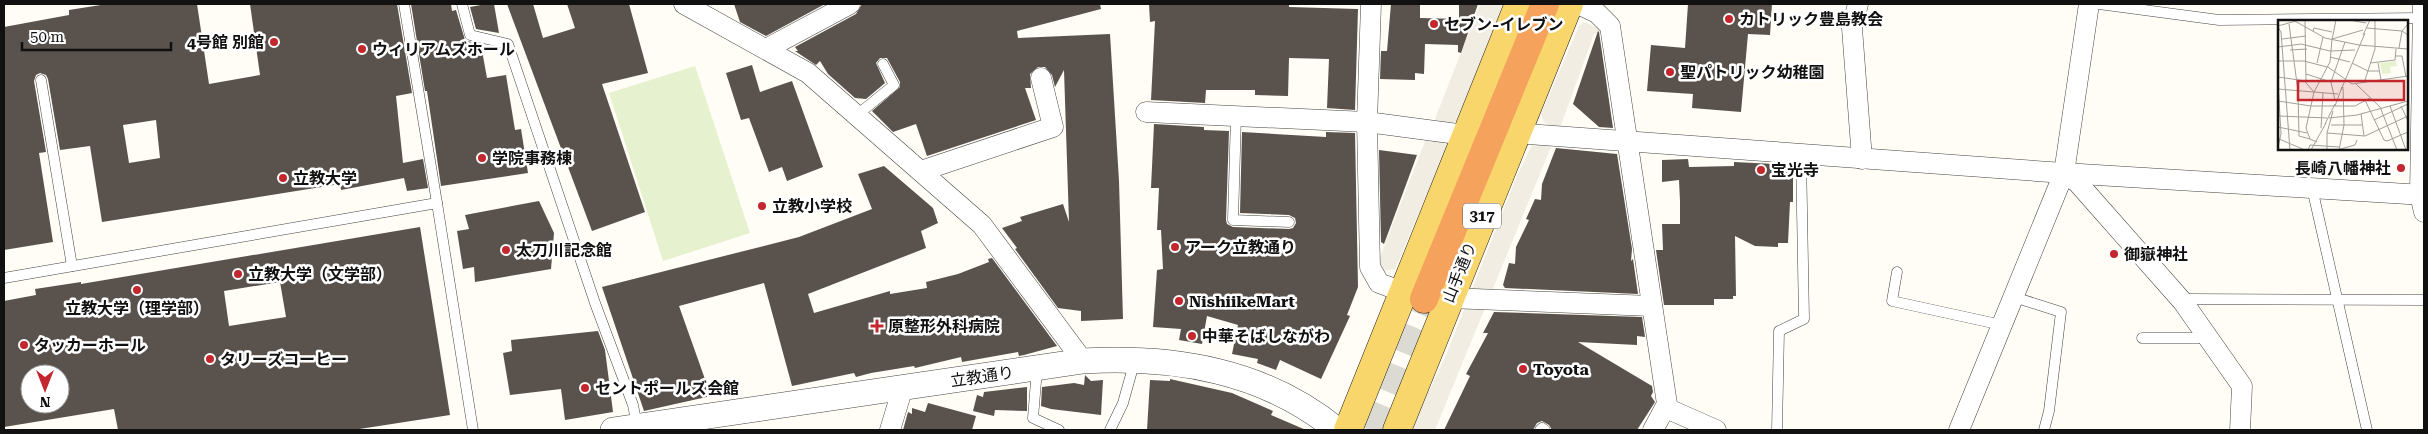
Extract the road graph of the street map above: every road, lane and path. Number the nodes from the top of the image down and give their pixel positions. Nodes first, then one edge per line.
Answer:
1 (404, 4) edge
2 (462, 4) edge
3 (684, 4) edge
4 (850, 4) edge
5 (1372, 4) edge
6 (1519, 4) edge
7 (1545, 4) edge
8 (1569, 4) edge
9 (1578, 4) edge
10 (1858, 4) edge
11 (2090, 4) edge
12 (2099, 4) edge
13 (2278, 21) edge
14 (2408, 22) edge
15 (2423, 22) edge
16 (766, 49) junction
17 (883, 64) dead end
18 (1042, 78) dead end
19 (41, 80) dead end
20 (1146, 112) dead end
21 (857, 115) junction
22 (1236, 116) junction
23 (1367, 122) junction
24 (1515, 133) junction
25 (1465, 136) junction
26 (1627, 142) junction
27 (1801, 155) junction
28 (1862, 159) junction
29 (921, 171) junction
30 (2064, 173) junction
31 (2312, 188) junction
32 (2423, 200) edge
33 (437, 203) junction
34 (1289, 222) dead end
35 (72, 266) junction
36 (1897, 272) dead end
37 (4, 278) edge
38 (1425, 296) junction
39 (2014, 297) junction
40 (2338, 300) junction
41 (2424, 300) edge
42 (2183, 302) junction
43 (1652, 306) junction
44 (2002, 325) junction
45 (2206, 334) junction
46 (2142, 338) dead end
47 (1135, 359) junction
48 (1082, 361) junction
49 (1037, 368) junction
50 (903, 387) junction
51 (1666, 408) junction
52 (625, 428) edge
53 (473, 430) edge
54 (890, 430) edge
55 (1059, 430) edge
56 (1110, 430) edge
57 (1337, 430) edge
58 (1348, 430) edge
59 (1397, 430) edge
60 (1540, 430) edge
61 (1545, 430) edge
62 (1653, 430) edge
63 (1716, 430) edge
64 (1777, 430) edge
65 (1959, 430) edge
66 (2044, 430) edge
67 (2240, 430) edge
68 (2367, 430) edge

1 - 33 lane
2 - 52 lane
3 - 16 street
4 - 16 street
5 - 23 street
6 - 25 main road, 山手通り / 317
7 - 38 highway
8 - 24 main road, 山手通り / 317
9 - 26 street
10 - 28 street
11 - 30 street
12 - 13 lane
14 - 15 lane
15 - 32 street
16 - 21 street
17 - 21 lane
18 - 29 street
19 - 35 lane
20 - 22 street
21 - 29 street
22 - 23 street
22 - 34 lane
23 - 25 street
23 - 38 street
24 - 26 street
24 - 38 main road, 山手通り / 317
25 - 38 main road, 山手通り / 317
26 - 27 street
26 - 43 street
27 - 28 street
27 - 64 lane
28 - 30 street
29 - 48 street
30 - 31 street
30 - 39 street
30 - 42 street
31 - 32 street
31 - 40 lane
33 - 35 lane
33 - 53 lane
35 - 37 lane
36 - 44 lane
38 - 43 street
38 - 58 main road, 山手通り / 317
38 - 59 main road, 山手通り / 317
39 - 44 street
39 - 66 lane
40 - 41 lane
40 - 42 lane
40 - 68 lane
42 - 45 street
43 - 51 street
44 - 65 street
45 - 46 lane
45 - 67 street
47 - 48 street, 立教通り
47 - 56 lane
47 - 57 street, 立教通り
48 - 49 street, 立教通り
49 - 50 street, 立教通り
49 - 55 lane
50 - 52 street, 立教通り
50 - 54 street
51 - 62 street
51 - 63 street
60 - 61 lane

